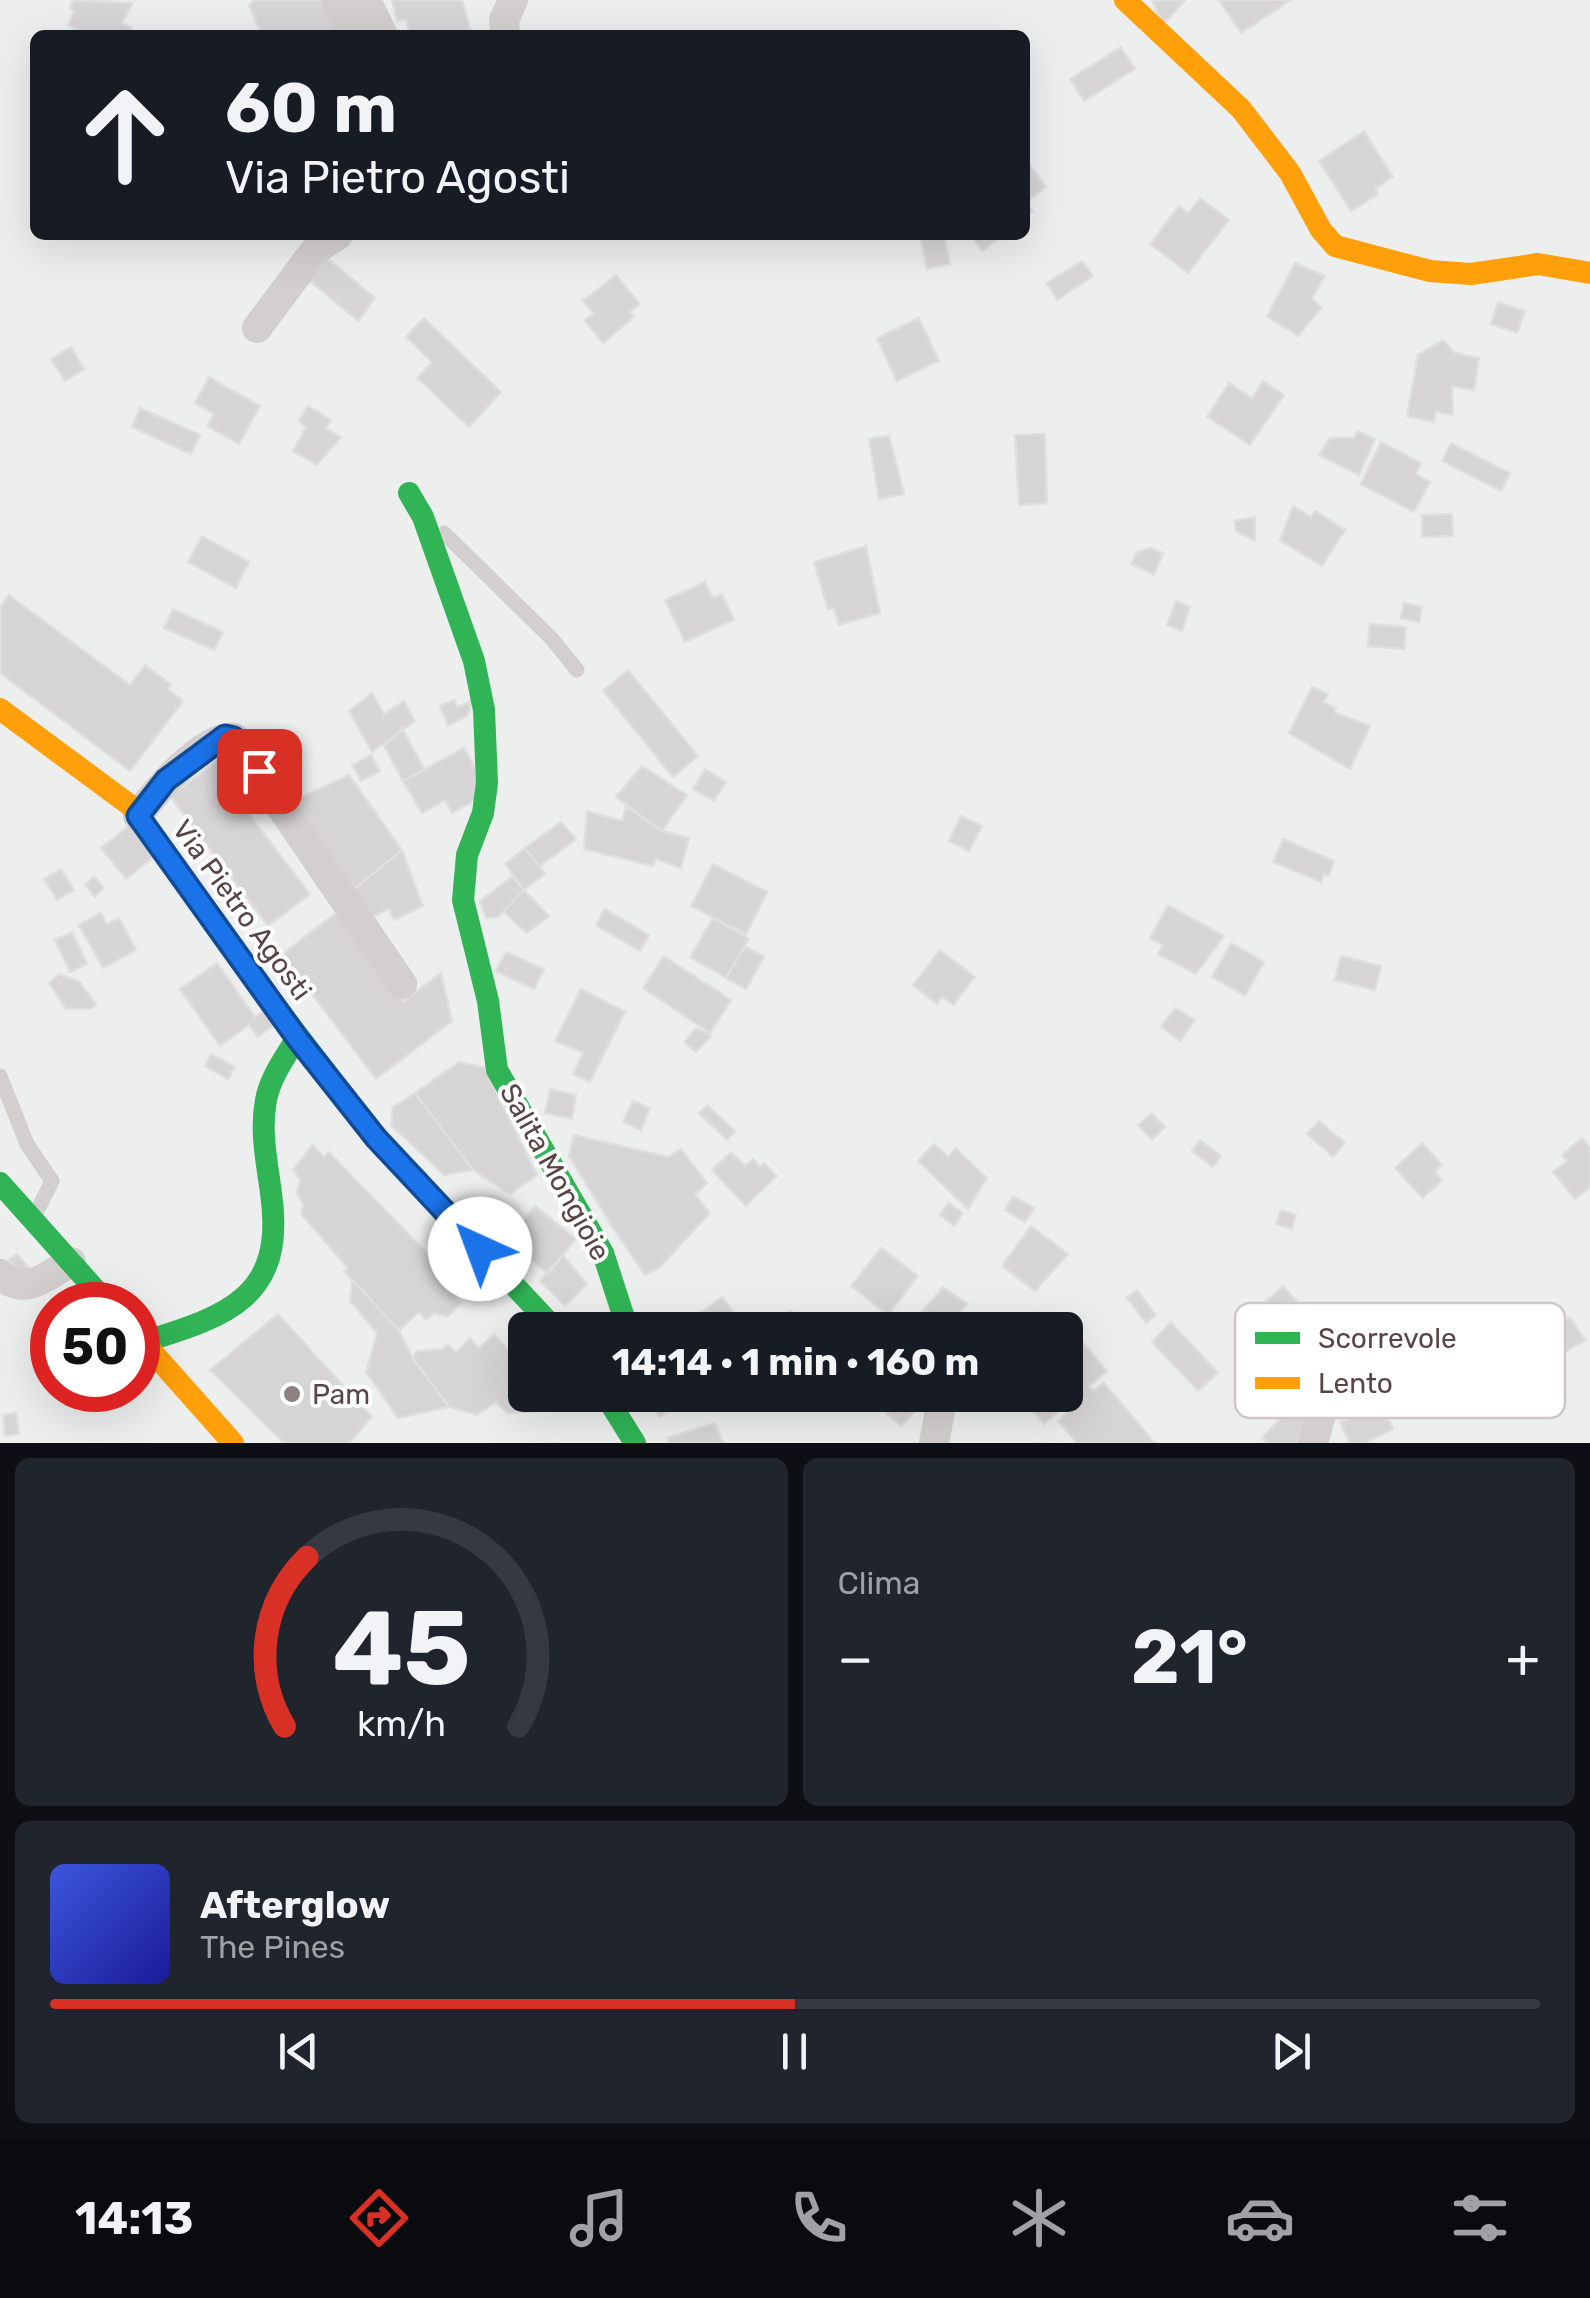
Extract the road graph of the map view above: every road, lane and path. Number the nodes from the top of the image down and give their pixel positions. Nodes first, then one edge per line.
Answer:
1 (337, 0) edge
2 (366, 0) edge
3 (513, 0) edge
4 (1125, 0) edge
5 (352, 30) edge
6 (381, 30) edge
7 (505, 30) edge
8 (321, 240) edge
9 (1590, 273) edge
10 (257, 328) dead end
11 (412, 498) joint
12 (577, 670) dead end
13 (0, 709) edge
14 (138, 816) junction
15 (402, 984) dead end
16 (297, 1038) junction
17 (0, 1076) edge
18 (0, 1183) edge
19 (33, 1220) junction
20 (71, 1262) junction
21 (0, 1274) edge
22 (89, 1282) edge
23 (539, 1312) edge
24 (622, 1312) edge
25 (160, 1333) edge
26 (160, 1362) edge
27 (940, 1412) edge
28 (1320, 1418) edge
29 (232, 1443) edge
30 (934, 1443) edge
31 (1313, 1443) edge

1 - 5 street
2 - 6 street
3 - 7 street
4 - 9 street
8 - 10 street
11 - 12 lane
11 - 24 street, Salita Mongioie
13 - 14 street, Via Pietro Agosti
14 - 15 street
14 - 16 street, Via Pietro Agosti
16 - 23 street, Via Pietro Agosti
16 - 25 street
17 - 19 lane
18 - 19 street
19 - 20 street
20 - 21 street
20 - 22 street
26 - 29 street
27 - 30 street
28 - 31 street

